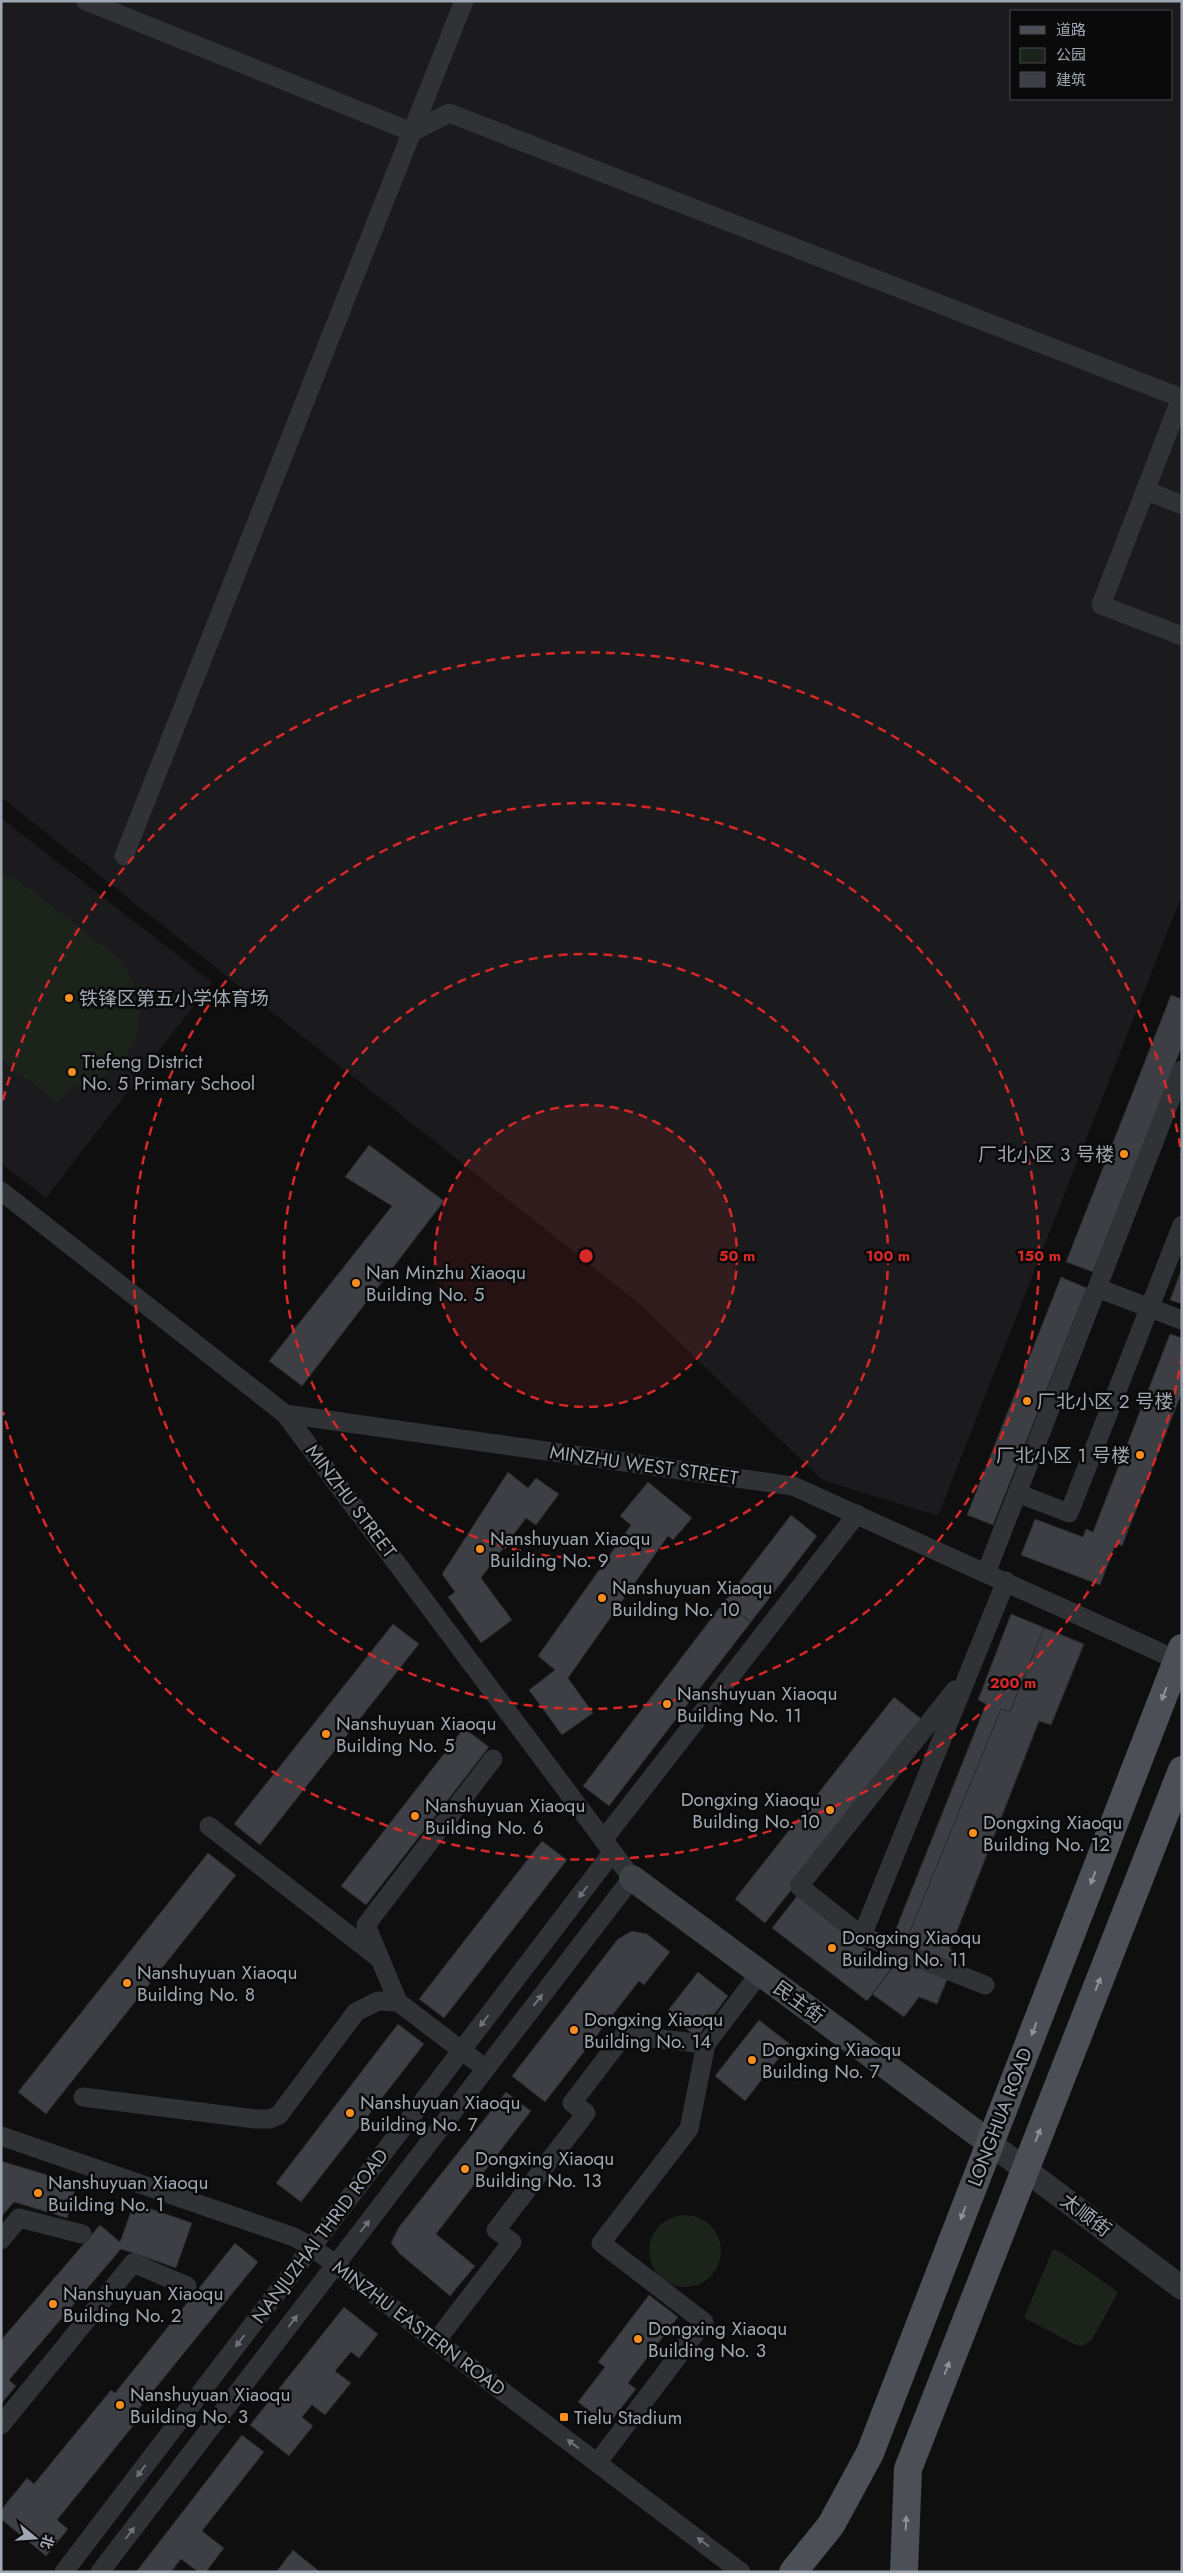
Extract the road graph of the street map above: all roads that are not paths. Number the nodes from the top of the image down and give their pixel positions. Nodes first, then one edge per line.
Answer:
1 (86, 1) edge
2 (464, 1) edge
3 (412, 132) junction
4 (1145, 490) junction
5 (1182, 505) edge
6 (1182, 636) edge
7 (124, 856) dead end
8 (1182, 1070) edge
9 (1, 1191) edge
10 (1182, 1225) edge
11 (1097, 1288) junction
12 (1150, 1308) junction
13 (1182, 1320) edge
14 (285, 1414) junction
15 (1017, 1493) junction
16 (857, 1514) junction
17 (986, 1572) junction
18 (1006, 1582) junction
19 (1179, 1654) edge
20 (969, 1672) junction
21 (493, 1759) dead end
22 (1182, 1770) edge
23 (209, 1826) dead end
24 (608, 1847) junction
25 (632, 1878) junction
26 (862, 1936) junction
27 (381, 1960) junction
28 (760, 1973) junction
29 (985, 1985) dead end
30 (398, 2002) junction
31 (706, 2044) junction
32 (462, 2050) junction
33 (486, 2069) junction
34 (83, 2096) dead end
35 (1, 2136) edge
36 (990, 2143) junction
37 (1025, 2169) junction
38 (82, 2234) dead end
39 (1, 2240) edge
40 (312, 2247) junction
41 (336, 2265) junction
42 (187, 2286) dead end
43 (1182, 2288) edge
44 (436, 2341) junction
45 (1, 2424) edge
46 (597, 2463) junction
47 (64, 2572) edge
48 (100, 2572) edge
49 (742, 2572) edge
50 (793, 2572) edge
51 (904, 2572) edge

1 - 3 street
2 - 3 street
3 - 4 street
3 - 7 street
4 - 5 street
4 - 6 street
8 - 11 street
9 - 14 street, MINZHU STREET
10 - 12 street
11 - 12 street
11 - 15 street
12 - 13 street
12 - 15 street
14 - 16 street, MINZHU WEST STREET
14 - 24 street, MINZHU STREET
15 - 17 street
16 - 17 street, MINZHU WEST STREET
16 - 24 street, NANJUZHAI THRID ROAD
17 - 18 street, MINZHU WEST STREET
18 - 19 street, MINZHU WEST STREET
18 - 20 street
19 -> 36 main road, LONGHUA ROAD
20 - 26 street
20 - 26 street
21 - 27 street
37 -> 22 main road
23 - 27 street
24 - 25 street, MINZHU STREET
24 -> 32 street, NANJUZHAI THRID ROAD
25 - 28 main road, 民主街
33 -> 25 street, NANJUZHAI THRID ROAD
26 - 29 street
27 - 30 street
28 - 31 street
28 - 36 main road, 民主街
30 - 32 street
30 - 34 street
31 - 44 street
31 - 46 street
32 - 33 street
32 - 40 street, NANJUZHAI THRID ROAD
41 -> 33 street, NANJUZHAI THRID ROAD
35 - 40 street, MINZHU EASTERN ROAD
36 - 37 street, 太顺街
36 -> 50 main road, LONGHUA ROAD
37 - 43 street, 太顺街
51 -> 37 main road
38 - 39 street
40 - 41 street, MINZHU EASTERN ROAD
40 -> 47 street, NANJUZHAI THRID ROAD
41 - 44 street, MINZHU EASTERN ROAD
48 -> 41 street, NANJUZHAI THRID ROAD
42 - 45 street
46 -> 44 street, MINZHU EASTERN ROAD
49 -> 46 street, MINZHU EASTERN ROAD

